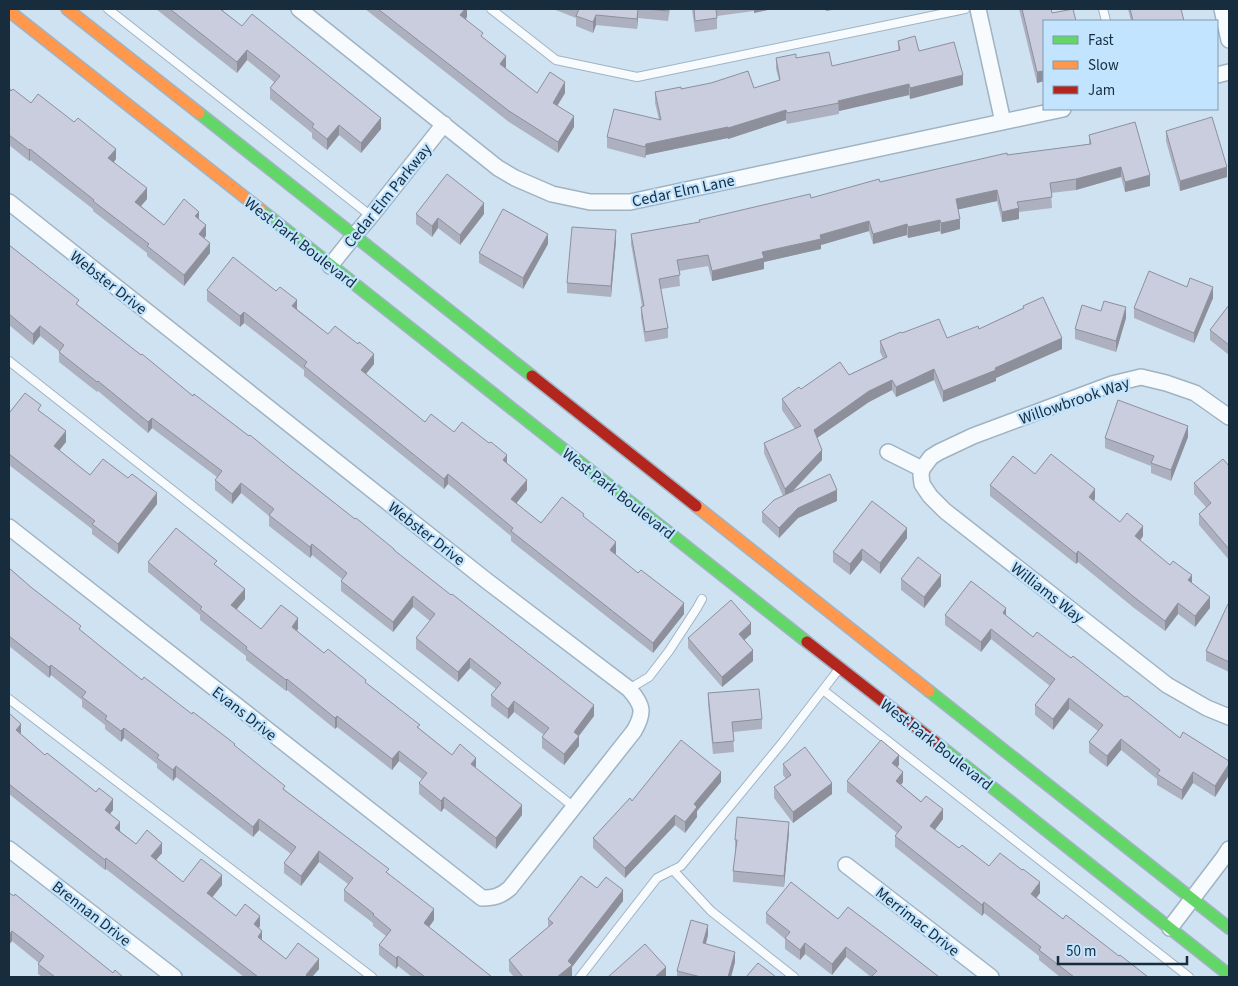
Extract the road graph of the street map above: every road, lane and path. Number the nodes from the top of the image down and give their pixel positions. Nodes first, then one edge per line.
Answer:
1 (67, 9) edge
2 (108, 9) edge
3 (299, 9) edge
4 (491, 9) edge
5 (965, 9) edge
6 (978, 9) edge
7 (1222, 9) edge
8 (9, 11) edge
9 (1229, 40) edge
10 (1058, 110) edge
11 (1003, 122) junction
12 (444, 124) junction
13 (9, 202) edge
14 (371, 216) junction
15 (354, 236) junction
16 (330, 266) junction
17 (9, 361) edge
18 (1229, 417) edge
19 (888, 452) dead end
20 (922, 469) junction
21 (9, 527) edge
22 (702, 599) dead end
23 (841, 668) junction
24 (629, 689) junction
25 (823, 690) junction
26 (9, 699) edge
27 (1229, 717) edge
28 (574, 807) junction
29 (9, 849) edge
30 (1229, 849) edge
31 (846, 865) dead end
32 (673, 870) junction
33 (482, 898) joint
34 (1193, 899) junction
35 (1170, 928) junction
36 (1229, 928) edge
37 (1229, 975) edge
38 (174, 977) edge
39 (372, 977) edge
40 (580, 977) edge
41 (794, 977) edge
42 (991, 977) edge
43 (1189, 977) edge

1 - 15 main road
2 - 14 lane
3 - 12 street, Cedar Elm Lane
4 - 5 lane
6 - 11 street
7 - 9 street
8 - 16 main road, West Park Boulevard
10 - 11 street, Cedar Elm Lane
11 - 12 street, Cedar Elm Lane
12 - 14 street, Cedar Elm Parkway
13 - 24 street, Webster Drive
14 - 15 street, Cedar Elm Parkway
15 - 16 street, Cedar Elm Parkway
15 - 34 main road
16 - 23 main road, West Park Boulevard
17 - 28 lane
18 - 20 street, Willowbrook Way
19 - 20 street
20 - 27 street, Williams Way
21 - 33 street, Evans Drive
22 - 24 lane
23 - 25 lane
23 - 35 main road, West Park Boulevard
24 - 28 street, Webster Drive
25 - 32 lane
25 - 43 lane
26 - 39 lane
28 - 33 street, Webster Drive
29 - 38 street, Brennan Drive
30 - 34 street
31 - 42 street, Merrimac Drive
32 - 40 lane
32 - 41 lane
34 - 35 street
34 - 36 main road
35 - 37 main road, West Park Boulevard

